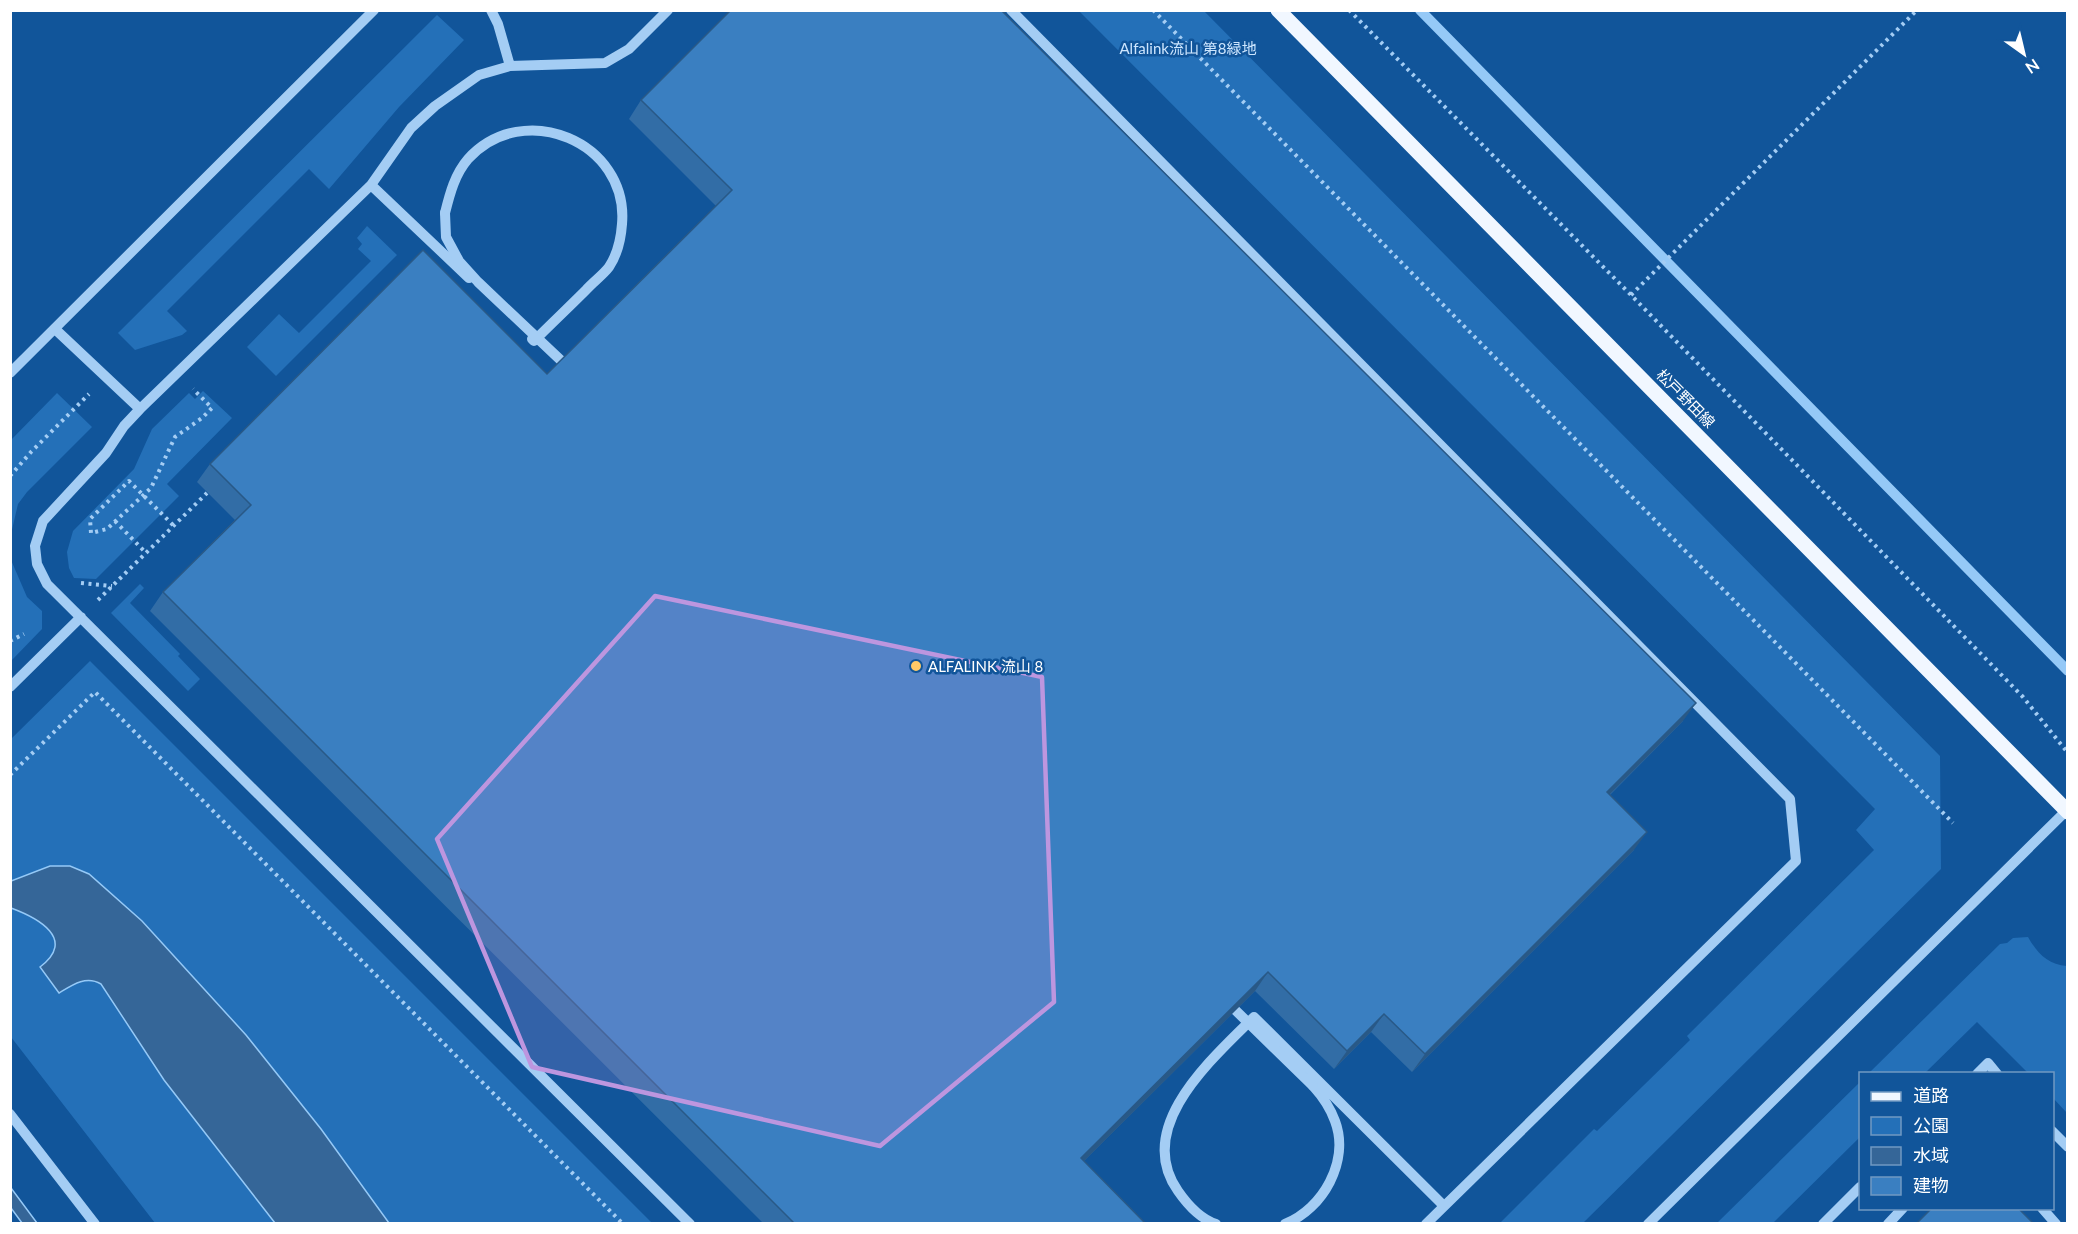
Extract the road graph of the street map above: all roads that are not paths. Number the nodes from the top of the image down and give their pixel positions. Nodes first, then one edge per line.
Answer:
1 (374, 10) edge
2 (491, 10) edge
3 (668, 10) edge
4 (1011, 10) edge
5 (1278, 10) edge
6 (510, 66) junction
7 (371, 185) junction
8 (55, 329) junction
9 (10, 373) edge
10 (582, 380) edge
11 (141, 409) junction
12 (81, 617) junction
13 (10, 687) edge
14 (2067, 812) edge
15 (1217, 992) edge
16 (1979, 1072) edge
17 (1995, 1072) edge
18 (10, 1114) edge
19 (2054, 1133) edge
20 (2067, 1147) edge
21 (1859, 1188) edge
22 (1444, 1206) junction
23 (1902, 1210) edge
24 (2043, 1210) edge
25 (95, 1224) edge
26 (690, 1224) edge
27 (1216, 1224) edge
28 (1285, 1224) edge
29 (1426, 1224) edge
30 (1648, 1224) edge
31 (1823, 1224) edge
32 (1888, 1224) edge
33 (2056, 1224) edge

1 - 8 street
2 - 6 street
3 - 6 street
4 - 22 street
5 - 14 main road, 松戸野田線
6 - 7 street
7 - 10 street, bridge
7 - 11 street
8 - 9 street
8 - 11 street
11 - 12 street
12 - 13 street
12 - 26 street
14 - 30 street
15 - 28 street, bridge
16 - 17 street
18 - 25 street
19 - 20 street
21 - 31 street
22 - 27 street
22 - 29 street
23 - 32 street
24 - 33 street

